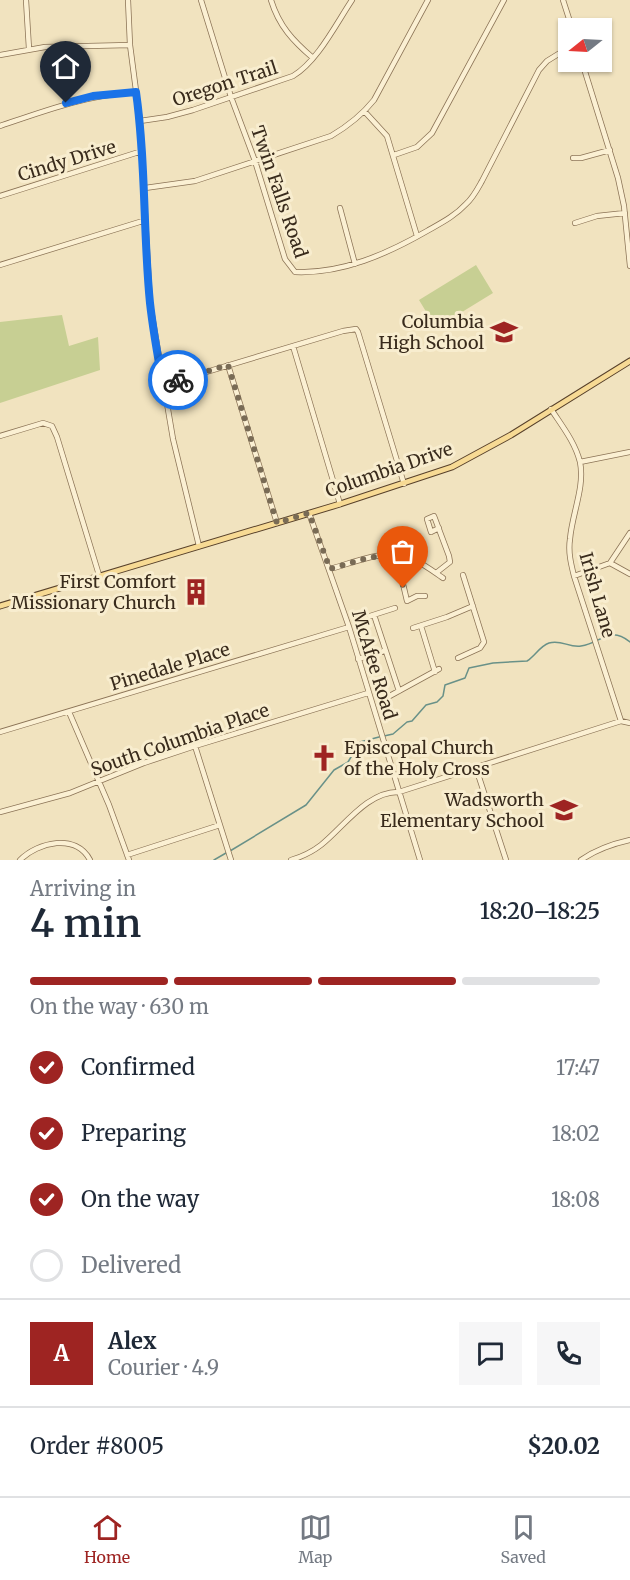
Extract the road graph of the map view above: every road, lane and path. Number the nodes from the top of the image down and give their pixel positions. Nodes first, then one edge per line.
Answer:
1 (26, 0) edge
2 (128, 0) edge
3 (201, 0) edge
4 (271, 0) edge
5 (352, 0) edge
6 (428, 0) edge
7 (504, 0) edge
8 (563, 0) edge
9 (569, 18) edge
10 (130, 45) junction
11 (28, 49) junction
12 (558, 54) edge
13 (0, 55) edge
14 (313, 58) junction
15 (585, 72) edge
16 (136, 92) junction
17 (231, 97) junction
18 (365, 112) junction
19 (140, 121) junction
20 (0, 126) edge
21 (610, 150) junction
22 (142, 151) junction
23 (394, 155) junction
24 (573, 158) dead end
25 (255, 161) junction
26 (145, 188) junction
27 (0, 196) edge
28 (340, 208) dead end
29 (625, 213) junction
30 (146, 220) junction
31 (575, 223) dead end
32 (417, 236) junction
33 (355, 264) junction
34 (0, 265) edge
35 (630, 266) edge
36 (293, 346) junction
37 (630, 361) edge
38 (228, 365) junction
39 (163, 385) junction
40 (551, 409) junction
41 (0, 436) edge
42 (630, 452) edge
43 (580, 462) junction
44 (404, 484) junction
45 (340, 504) junction
46 (309, 513) junction
47 (277, 523) junction
48 (439, 528) dead end
49 (630, 533) edge
50 (199, 546) junction
51 (396, 554) junction
52 (610, 564) junction
53 (330, 569) junction
54 (436, 573) junction
55 (630, 574) edge
56 (99, 575) junction
57 (463, 575) dead end
58 (574, 576) junction
59 (443, 578) dead end
60 (425, 596) dead end
61 (0, 606) edge
62 (473, 606) junction
63 (395, 608) dead end
64 (421, 626) junction
65 (348, 627) junction
66 (413, 628) dead end
67 (384, 651) junction
68 (458, 658) dead end
69 (358, 659) junction
70 (399, 691) junction
71 (368, 693) junction
72 (386, 698) dead end
73 (69, 712) junction
74 (621, 721) junction
75 (630, 723) edge
76 (0, 732) edge
77 (195, 746) junction
78 (476, 768) junction
79 (99, 782) junction
80 (399, 792) junction
81 (0, 812) edge
82 (220, 825) junction
83 (630, 840) edge
84 (128, 858) edge
85 (300, 859) edge
86 (20, 860) edge
87 (90, 860) edge
88 (231, 860) edge
89 (291, 860) edge
90 (420, 860) edge
91 (506, 860) edge
92 (581, 860) edge

1 - 11 street
2 - 10 street
3 - 17 street, Twin Falls Road
4 - 14 street
5 - 14 street, Oregon Trail
6 - 18 street
7 - 23 street
8 - 9 street
10 - 11 street
10 - 16 street
11 - 13 street
12 - 32 street, Twin Falls Road
14 - 17 street, Oregon Trail
15 - 21 street
16 - 19 street
16 - 20 street
17 - 19 street, Oregon Trail
17 - 25 street, Twin Falls Road
18 - 23 street
18 - 25 street
19 - 22 street
21 - 24 street
21 - 29 street
22 - 26 street
22 - 27 street, Cindy Drive
23 - 32 street
25 - 26 street
25 - 33 street, Twin Falls Road
26 - 30 street
28 - 33 street
29 - 31 street
29 - 35 street
30 - 34 street
30 - 39 street
32 - 33 street, Twin Falls Road
36 - 38 street
36 - 44 street
36 - 45 street
37 - 40 main road, Columbia Drive
38 - 39 street
38 - 47 street
39 - 50 street
40 - 43 street, Irish Lane
40 - 44 main road, Columbia Drive
41 - 56 street
42 - 43 street
43 - 58 street, Irish Lane
44 - 45 main road, Columbia Drive
45 - 46 main road, Columbia Drive
46 - 47 main road, Columbia Drive
46 - 53 street, McAfee Road
47 - 50 main road, Columbia Drive
48 - 54 street
49 - 52 street
50 - 56 main road, Columbia Drive
51 - 53 street
51 - 54 street
51 - 60 street
52 - 55 street
52 - 58 street
53 - 65 street, McAfee Road
54 - 59 street
56 - 61 main road, Columbia Drive
57 - 62 street
58 - 74 street, Irish Lane
62 - 64 street
62 - 68 street
63 - 67 street
64 - 66 street
64 - 70 street
65 - 69 street, McAfee Road
65 - 73 street, Pinedale Place
67 - 69 street
67 - 70 street
69 - 71 street, McAfee Road
70 - 72 street
71 - 77 street, South Columbia Place
71 - 80 street, McAfee Road
73 - 76 street, Pinedale Place
73 - 79 street
74 - 75 street
74 - 78 street
77 - 79 street, South Columbia Place
77 - 82 street
78 - 80 street
78 - 91 street
79 - 81 street, South Columbia Place
79 - 84 street
80 - 85 street
80 - 90 street, McAfee Road
82 - 84 street
82 - 88 street
83 - 92 street
85 - 89 street
86 - 87 street

